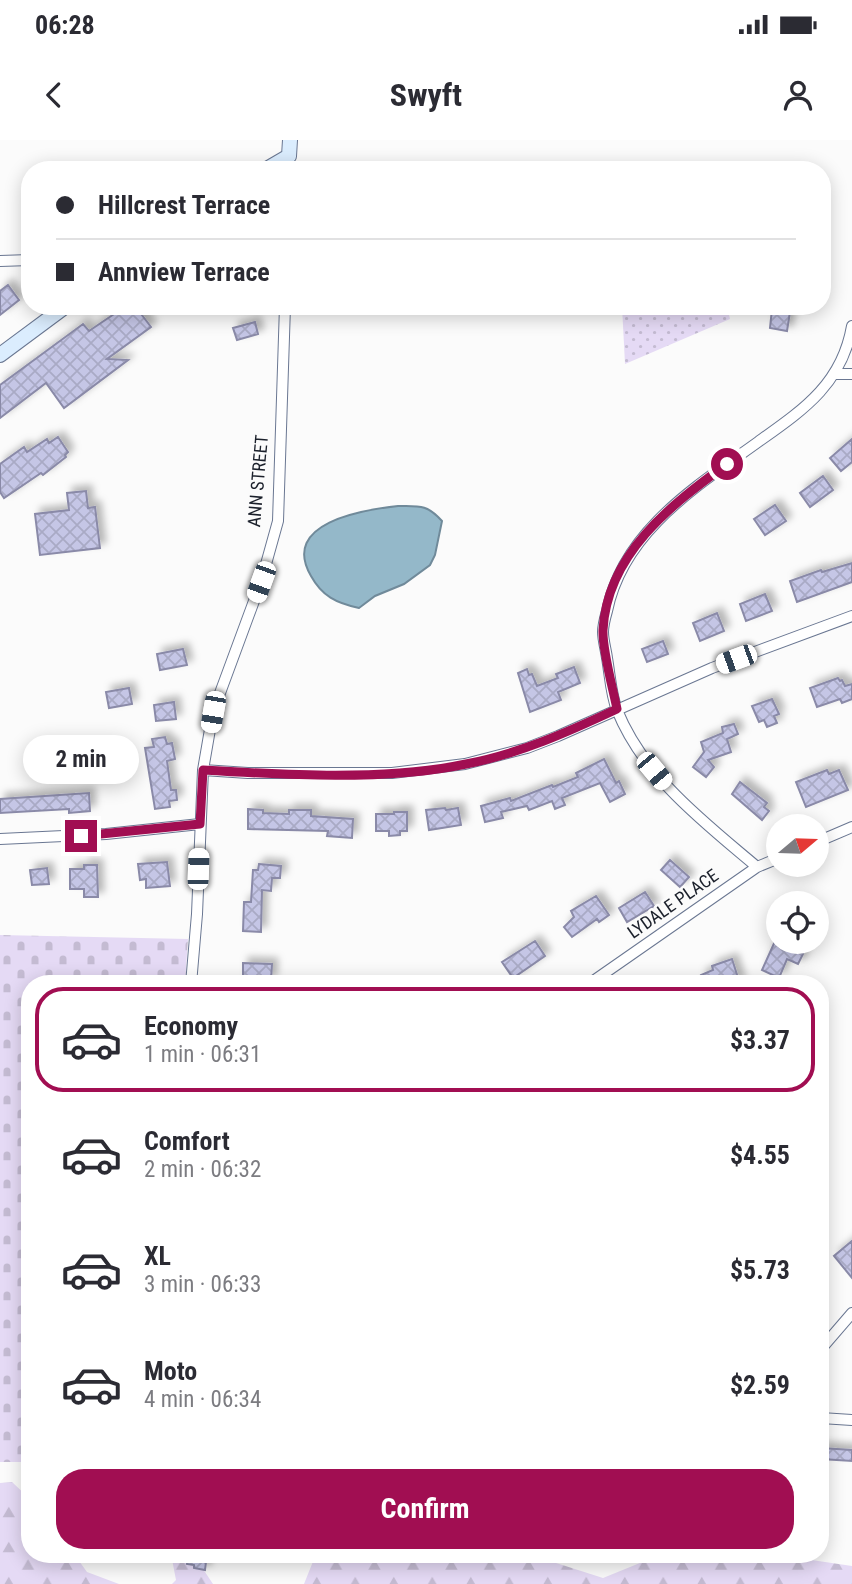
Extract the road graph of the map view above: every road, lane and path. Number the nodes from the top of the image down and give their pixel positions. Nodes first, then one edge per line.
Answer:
1 (290, 140) edge
2 (289, 161) edge
3 (21, 260) edge
4 (0, 261) edge
5 (54, 315) edge
6 (285, 315) edge
7 (852, 326) edge
8 (0, 355) edge
9 (835, 374) junction
10 (852, 374) edge
11 (852, 616) edge
12 (617, 709) junction
13 (203, 770) junction
14 (200, 824) junction
15 (852, 827) edge
16 (830, 836) edge
17 (0, 839) edge
18 (766, 863) edge
19 (757, 867) junction
20 (192, 975) edge
21 (602, 975) edge
22 (852, 1313) edge
23 (829, 1340) edge
24 (829, 1419) edge
25 (852, 1420) edge

1 - 2 main road
3 - 4 street
5 - 8 main road
6 - 13 street, ANN STREET
7 - 9 street
9 - 10 street
9 - 12 street
11 - 12 street
12 - 13 street
12 - 19 street
13 - 14 street, ANN STREET
14 - 17 street
14 - 20 street, ANN STREET
15 - 16 street
18 - 19 street, LYDALE PLACE
19 - 21 street, LYDALE PLACE
22 - 23 street
24 - 25 street

